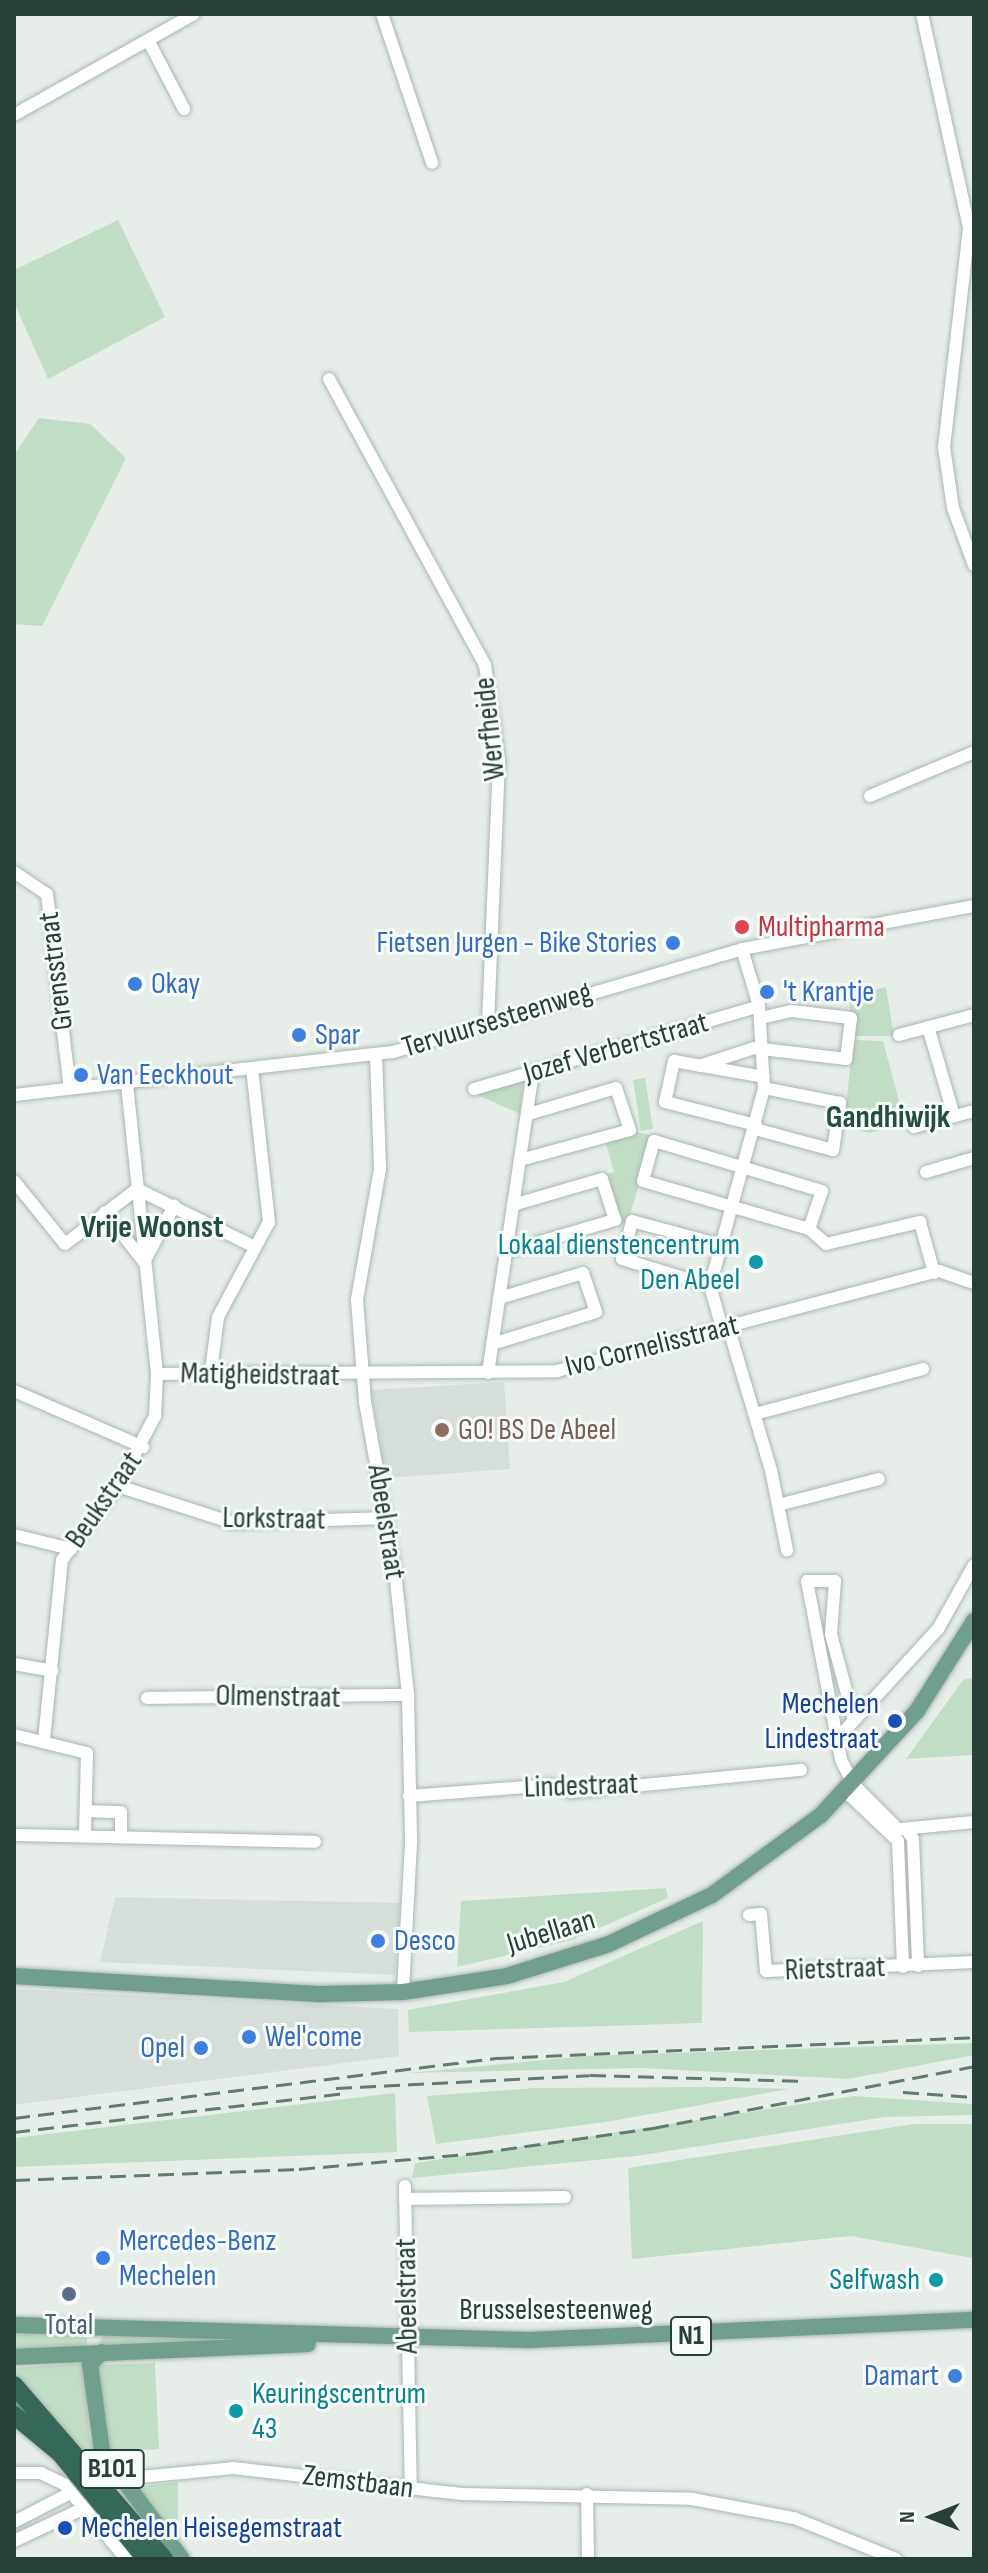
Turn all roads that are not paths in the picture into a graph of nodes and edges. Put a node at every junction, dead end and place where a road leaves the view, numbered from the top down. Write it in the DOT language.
graph roads {
  1 [pos="192,14"];
  2 [pos="382,14"];
  3 [pos="922,14"];
  4 [pos="148,40"];
  5 [pos="184,109"];
  6 [pos="14,115"];
  7 [pos="432,163"];
  8 [pos="329,379"];
  9 [pos="974,565"];
  10 [pos="974,752"];
  11 [pos="870,796"];
  12 [pos="14,872"];
  13 [pos="974,906"];
  14 [pos="742,949"];
  15 [pos="760,1012"];
  16 [pos="974,1015"];
  17 [pos="488,1023"];
  18 [pos="928,1027"];
  19 [pos="899,1035"];
  20 [pos="764,1049"];
  21 [pos="376,1054"];
  22 [pos="699,1066"];
  23 [pos="252,1068"];
  24 [pos="533,1071"];
  25 [pos="127,1082"];
  26 [pos="764,1082"];
  27 [pos="70,1089"];
  28 [pos="474,1089"];
  29 [pos="14,1095"];
  30 [pos="974,1111"];
  31 [pos="528,1114"];
  32 [pos="954,1116"];
  33 [pos="756,1127"];
  34 [pos="914,1127"];
  35 [pos="974,1158"];
  36 [pos="520,1160"];
  37 [pos="744,1167"];
  38 [pos="926,1172"];
  39 [pos="14,1181"];
  40 [pos="137,1189"];
  41 [pos="513,1205"];
  42 [pos="174,1206"];
  43 [pos="732,1206"];
  44 [pos="105,1212"];
  45 [pos="809,1229"];
  46 [pos="721,1245"];
  47 [pos="255,1247"];
  48 [pos="506,1252"];
  49 [pos="144,1262"];
  50 [pos="934,1273"];
  51 [pos="973,1281"];
  52 [pos="710,1286"];
  53 [pos="499,1298"];
  54 [pos="725,1327"];
  55 [pos="492,1344"];
  56 [pos="923,1369"];
  57 [pos="211,1371"];
  58 [pos="488,1373"];
  59 [pos="157,1374"];
  60 [pos="364,1376"];
  61 [pos="14,1391"];
  62 [pos="755,1414"];
  63 [pos="143,1447"];
  64 [pos="879,1479"];
  65 [pos="118,1486"];
  66 [pos="778,1505"];
  67 [pos="387,1518"];
  68 [pos="14,1535"];
  69 [pos="71,1549"];
  70 [pos="787,1550"];
  71 [pos="974,1565"];
  72 [pos="974,1621"];
  73 [pos="14,1664"];
  74 [pos="52,1671"];
  75 [pos="408,1695"];
  76 [pos="147,1698"];
  77 [pos="854,1720"];
  78 [pos="14,1735"];
  79 [pos="838,1738"];
  80 [pos="44,1740"];
  81 [pos="801,1770"];
  82 [pos="849,1788"];
  83 [pos="409,1796"];
  84 [pos="86,1811"];
  85 [pos="974,1822"];
  86 [pos="899,1831"];
  87 [pos="85,1833"];
  88 [pos="121,1834"];
  89 [pos="14,1835"];
  90 [pos="315,1842"];
  91 [pos="749,1915"];
  92 [pos="974,1962"];
  93 [pos="918,1966"];
  94 [pos="903,1967"];
  95 [pos="14,1976"];
  96 [pos="403,1992"];
  97 [pos="565,2197"];
  98 [pos="974,2320"];
  99 [pos="14,2328"];
  100 [pos="408,2338"];
  101 [pos="256,2339"];
  102 [pos="102,2352"];
  103 [pos="14,2357"];
  104 [pos="14,2385"];
  105 [pos="14,2402"];
  106 [pos="14,2415"];
  107 [pos="66,2450"];
  108 [pos="14,2473"];
  109 [pos="130,2478"];
  110 [pos="411,2489"];
  111 [pos="587,2494"];
  112 [pos="66,2495"];
  113 [pos="84,2508"];
  114 [pos="14,2522"];
  115 [pos="14,2541"];
  116 [pos="126,2559"];
  117 [pos="146,2559"];
  118 [pos="164,2559"];
  119 [pos="182,2559"];
  120 [pos="588,2559"];
  121 [pos="896,2559"];
  1 -- 4 [label="street"];
  2 -- 7 [label="street"];
  3 -- 9 [label="street"];
  4 -- 5 [label="street"];
  4 -- 6 [label="street"];
  8 -- 17 [label="street, Werfheide"];
  10 -- 11 [label="street"];
  12 -- 27 [label="street, Grensstraat"];
  13 -- 14 [label="street, Tervuursesteenweg"];
  14 -- 15 [label="street"];
  14 -- 17 [label="street, Tervuursesteenweg"];
  15 -- 20 [label="street"];
  15 -- 20 [label="street, Jozef Verbertstraat"];
  15 -- 24 [label="street, Jozef Verbertstraat"];
  16 -- 18 [label="street"];
  17 -- 21 [label="street, Tervuursesteenweg"];
  18 -- 19 [label="street"];
  18 -- 32 [label="street"];
  20 -- 22 [label="street, Jozef Verbertstraat"];
  20 -- 26 [label="street"];
  21 -- 23 [label="street, Tervuursesteenweg"];
  21 -- 60 [label="street, Abeelstraat"];
  22 -- 26 [label="street, Jozef Verbertstraat"];
  22 -- 33 [label="street, Jozef Verbertstraat"];
  23 -- 25 [label="street, Tervuursesteenweg"];
  23 -- 47 [label="street"];
  24 -- 28 [label="street, Jozef Verbertstraat"];
  24 -- 31 [label="street"];
  25 -- 27 [label="street, Tervuursesteenweg"];
  25 -- 40 [label="street, Beukstraat"];
  26 -- 33 [label="street"];
  26 -- 33 [label="street, Jozef Verbertstraat"];
  27 -- 29 [label="street, Tervuursesteenweg"];
  30 -- 32 [label="street"];
  31 -- 36 [label="street"];
  31 -- 36 [label="street"];
  32 -- 34 [label="street"];
  33 -- 37 [label="street"];
  35 -- 38 [label="street"];
  36 -- 41 [label="street"];
  37 -- 43 [label="street"];
  37 -- 43 [label="street"];
  37 -- 45 [label="street"];
  39 -- 44 [label="street"];
  40 -- 42 [label="street"];
  40 -- 44 [label="street"];
  40 -- 49 [label="street, Beukstraat"];
  41 -- 48 [label="street"];
  41 -- 48 [label="street"];
  42 -- 47 [label="street"];
  42 -- 49 [label="street"];
  43 -- 45 [label="street"];
  43 -- 46 [label="street"];
  44 -- 49 [label="street"];
  45 -- 50 [label="street"];
  46 -- 52 [label="street"];
  46 -- 52 [label="street"];
  47 -- 57 [label="street"];
  48 -- 53 [label="street"];
  49 -- 59 [label="street, Beukstraat"];
  50 -- 51 [label="street, Ivo Cornelisstraat"];
  50 -- 54 [label="street, Ivo Cornelisstraat"];
  52 -- 54 [label="street"];
  53 -- 55 [label="street"];
  53 -- 55 [label="street"];
  54 -- 58 [label="street, Ivo Cornelisstraat"];
  54 -- 62 [label="street"];
  55 -- 58 [label="street"];
  56 -- 62 [label="street"];
  57 -- 59 [label="street, Matigheidstraat"];
  57 -- 60 [label="street, Matigheidstraat"];
  58 -- 60 [label="street, Ivo Cornelisstraat"];
  59 -- 63 [label="street, Beukstraat"];
  60 -- 67 [label="street, Abeelstraat"];
  61 -- 63 [label="street"];
  62 -- 66 [label="street"];
  63 -- 65 [label="street, Beukstraat"];
  64 -- 66 [label="street"];
  65 -- 67 [label="street, Lorkstraat"];
  65 -- 69 [label="street, Beukstraat"];
  66 -- 70 [label="street"];
  67 -- 75 [label="street, Abeelstraat"];
  68 -- 69 [label="street"];
  69 -- 74 [label="street, Beukstraat"];
  71 -- 77 [label="street"];
  72 -- 82 [label="main road, Jubellaan"];
  73 -- 74 [label="street"];
  74 -- 80 [label="street, Beukstraat"];
  75 -- 76 [label="street, Olmenstraat"];
  75 -- 83 [label="street, Abeelstraat"];
  77 -- 79 [label="street"];
  77 -- 79 [label="street"];
  78 -- 80 [label="street"];
  79 -- 82 [label="street"];
  80 -- 84 [label="street"];
  81 -- 83 [label="street, Lindestraat"];
  82 -- 86 [label="street"];
  82 -- 96 [label="main road, Jubellaan"];
  83 -- 96 [label="street, Abeelstraat"];
  84 -- 87 [label="street"];
  84 -- 88 [label="street"];
  85 -- 86 [label="street"];
  86 -- 93 [label="street"];
  86 -- 94 [label="street"];
  87 -- 88 [label="street"];
  87 -- 89 [label="street"];
  88 -- 90 [label="street"];
  91 -- 94 [label="street, Rietstraat"];
  92 -- 93 [label="street, Rietstraat"];
  93 -- 94 [label="street, Rietstraat"];
  95 -- 96 [label="main road, Jubellaan"];
  97 -- 100 [label="street, Abeelstraat"];
  98 -- 100 [label="main road, Brusselsesteenweg / N1"];
  99 -- 101 [label="main road, Brusselsesteenweg / N1"];
  100 -- 101 [label="main road, Brusselsesteenweg / N1"];
  100 -- 110 [label="street, Abeelstraat"];
  101 -- 102 [label="main road, Brusselsesteenweg / N1"];
  102 -- 103 [label="main road, Brusselsesteenweg / N1"];
  102 -- 119 [label="main road, B101"];
  104 -- 107 [label="highway, B101"];
  105 -- 107 [label="main road"];
  106 -- 107 [label="highway, B101"];
  107 -- 117 [label="highway, B101"];
  107 -- 118 [label="highway, B101"];
  108 -- 113 [label="street"];
  109 -- 110 [label="street, Zemstbaan"];
  110 -- 111 [label="street, Zemstbaan"];
  111 -- 120 [label="street"];
  111 -- 121 [label="street, Zemstbaan"];
  112 -- 114 [label="street"];
  113 -- 115 [label="street"];
  113 -- 116 [label="street"];
}
